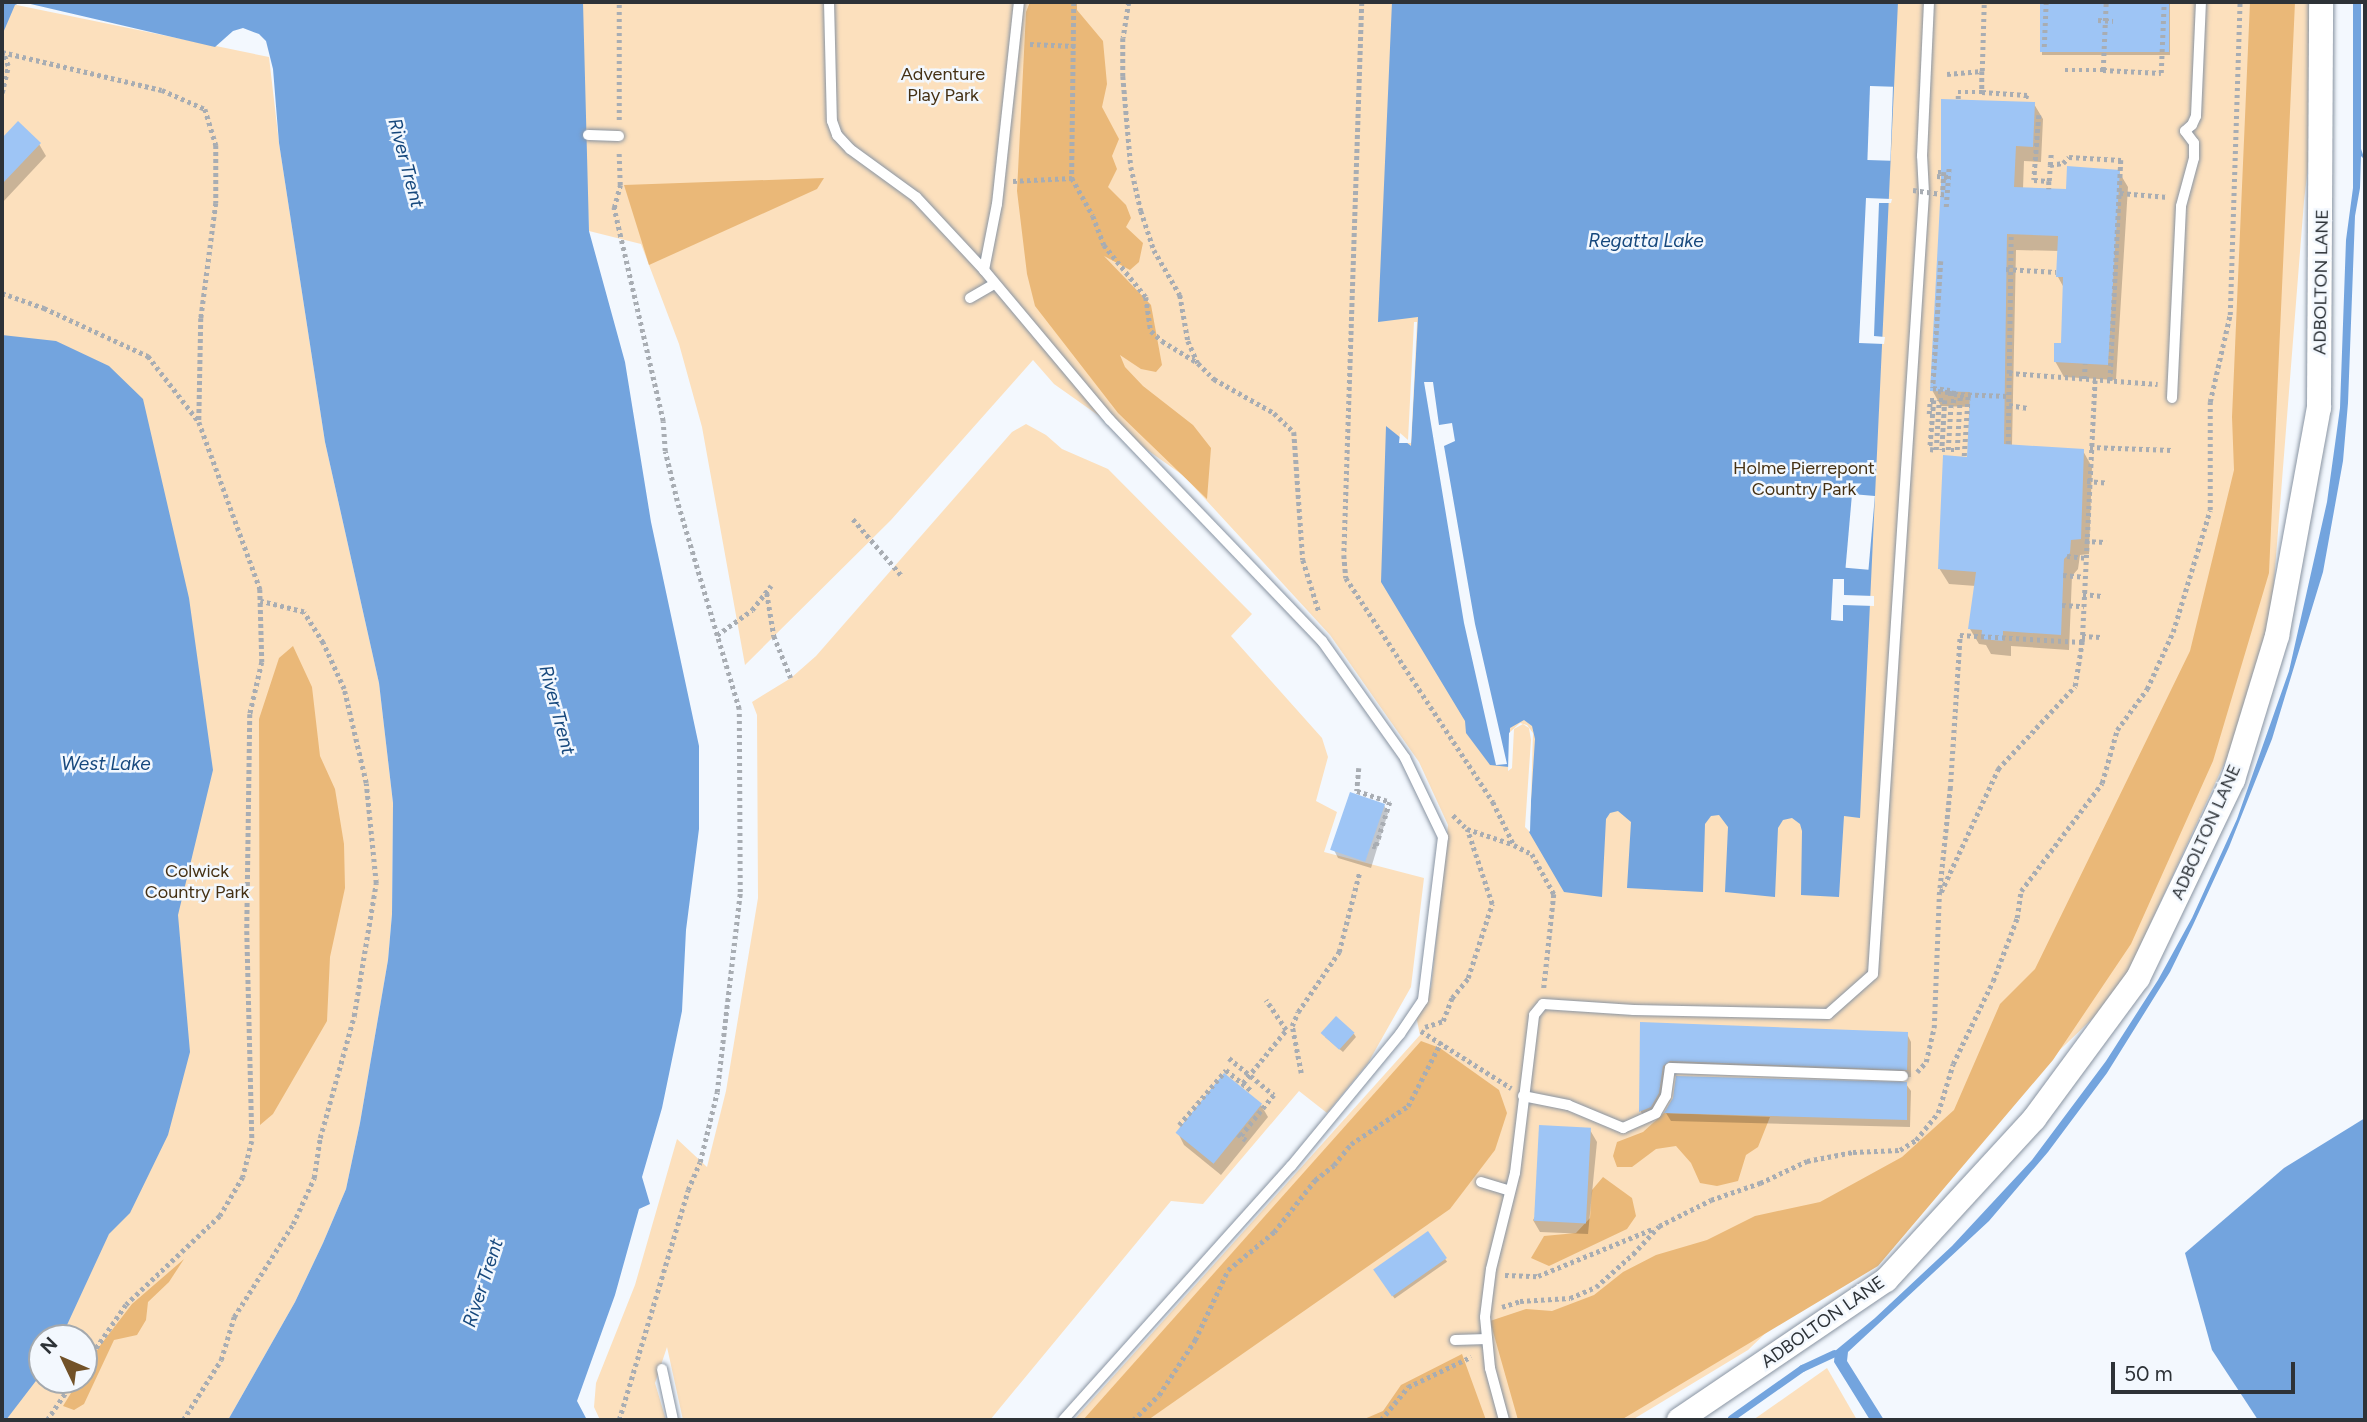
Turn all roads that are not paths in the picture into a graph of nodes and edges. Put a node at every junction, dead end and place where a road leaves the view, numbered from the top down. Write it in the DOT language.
graph roads {
  1 [pos="829,2"];
  2 [pos="1019,2"];
  3 [pos="1929,2"];
  4 [pos="2201,2"];
  5 [pos="2321,2"];
  6 [pos="588,135"];
  7 [pos="619,136"];
  8 [pos="984,270"];
  9 [pos="994,284"];
  10 [pos="970,298"];
  11 [pos="2172,398"];
  12 [pos="1903,1076"];
  13 [pos="1523,1096"];
  14 [pos="1480,1182"];
  15 [pos="1510,1191"];
  16 [pos="1455,1340"];
  17 [pos="1488,1344"];
  18 [pos="662,1369"];
  19 [pos="673,1420"];
  20 [pos="1063,1420"];
  21 [pos="1504,1420"];
  22 [pos="1679,1420"];
  1 -- 8 [label="lane"];
  2 -- 8 [label="lane"];
  3 -- 13 [label="lane"];
  4 -- 11 [label="lane"];
  5 -- 22 [label="street, ADBOLTON LANE"];
  6 -- 7 [label="lane"];
  8 -- 9 [label="lane"];
  9 -- 10 [label="lane"];
  9 -- 20 [label="lane"];
  12 -- 13 [label="lane"];
  13 -- 15 [label="lane"];
  14 -- 15 [label="lane"];
  15 -- 17 [label="lane"];
  16 -- 17 [label="lane"];
  17 -- 21 [label="lane"];
  18 -- 19 [label="lane"];
}
